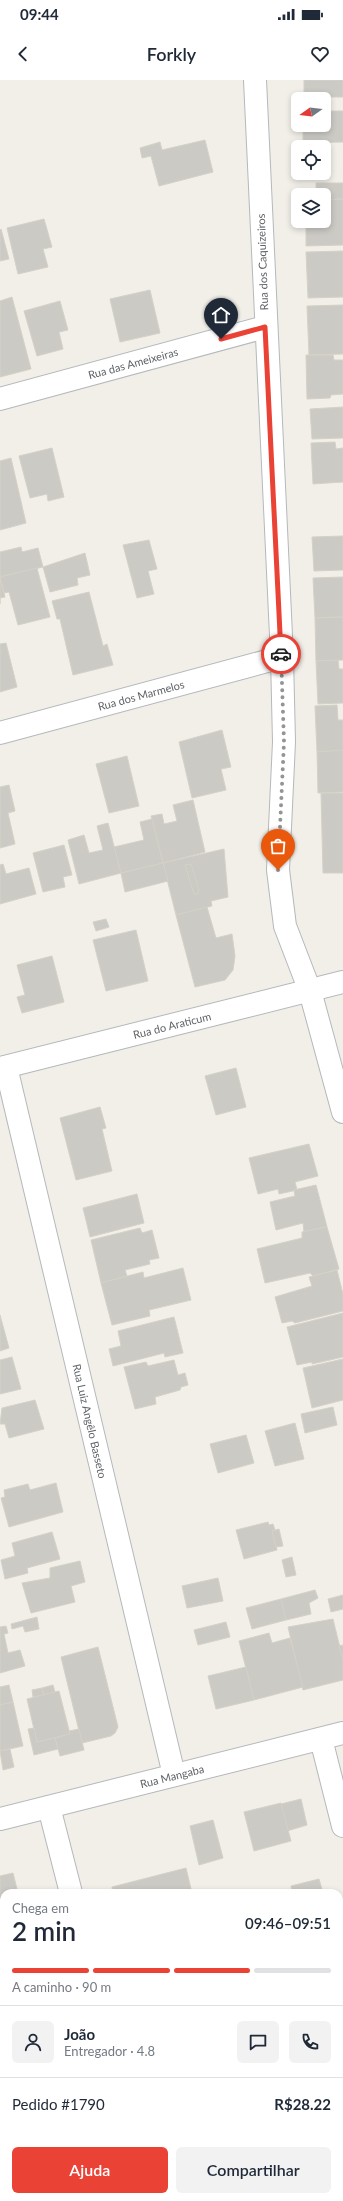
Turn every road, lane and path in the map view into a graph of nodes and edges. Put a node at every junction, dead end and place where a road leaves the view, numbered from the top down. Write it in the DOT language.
graph roads {
  1 [pos="255,80"];
  2 [pos="265,327"];
  3 [pos="0,399"];
  4 [pos="282,657"];
  5 [pos="0,733"];
  6 [pos="343,982"];
  7 [pos="310,991"];
  8 [pos="3,1068"];
  9 [pos="343,1112"];
  10 [pos="343,1733"];
  11 [pos="321,1739"];
  12 [pos="174,1776"];
  13 [pos="49,1807"];
  14 [pos="0,1819"];
  15 [pos="343,1826"];
  16 [pos="70,1889"];
  1 -- 2 [label="street, Rua dos Caquizeiros"];
  2 -- 3 [label="street, Rua das Ameixeiras"];
  2 -- 4 [label="street, Rua dos Caquizeiros"];
  4 -- 5 [label="street, Rua dos Marmelos"];
  4 -- 7 [label="street, Rua dos Caquizeiros"];
  6 -- 7 [label="street, Rua do Araticum"];
  7 -- 8 [label="street, Rua do Araticum"];
  7 -- 9 [label="street, Rua dos Caquizeiros"];
  8 -- 12 [label="street, Rua Luiz Angêlo Basseto"];
  10 -- 11 [label="street, Rua Mangaba"];
  11 -- 12 [label="street, Rua Mangaba"];
  11 -- 15 [label="street"];
  12 -- 13 [label="street, Rua Mangaba"];
  13 -- 14 [label="street, Rua Mangaba"];
  13 -- 16 [label="street"];
}
